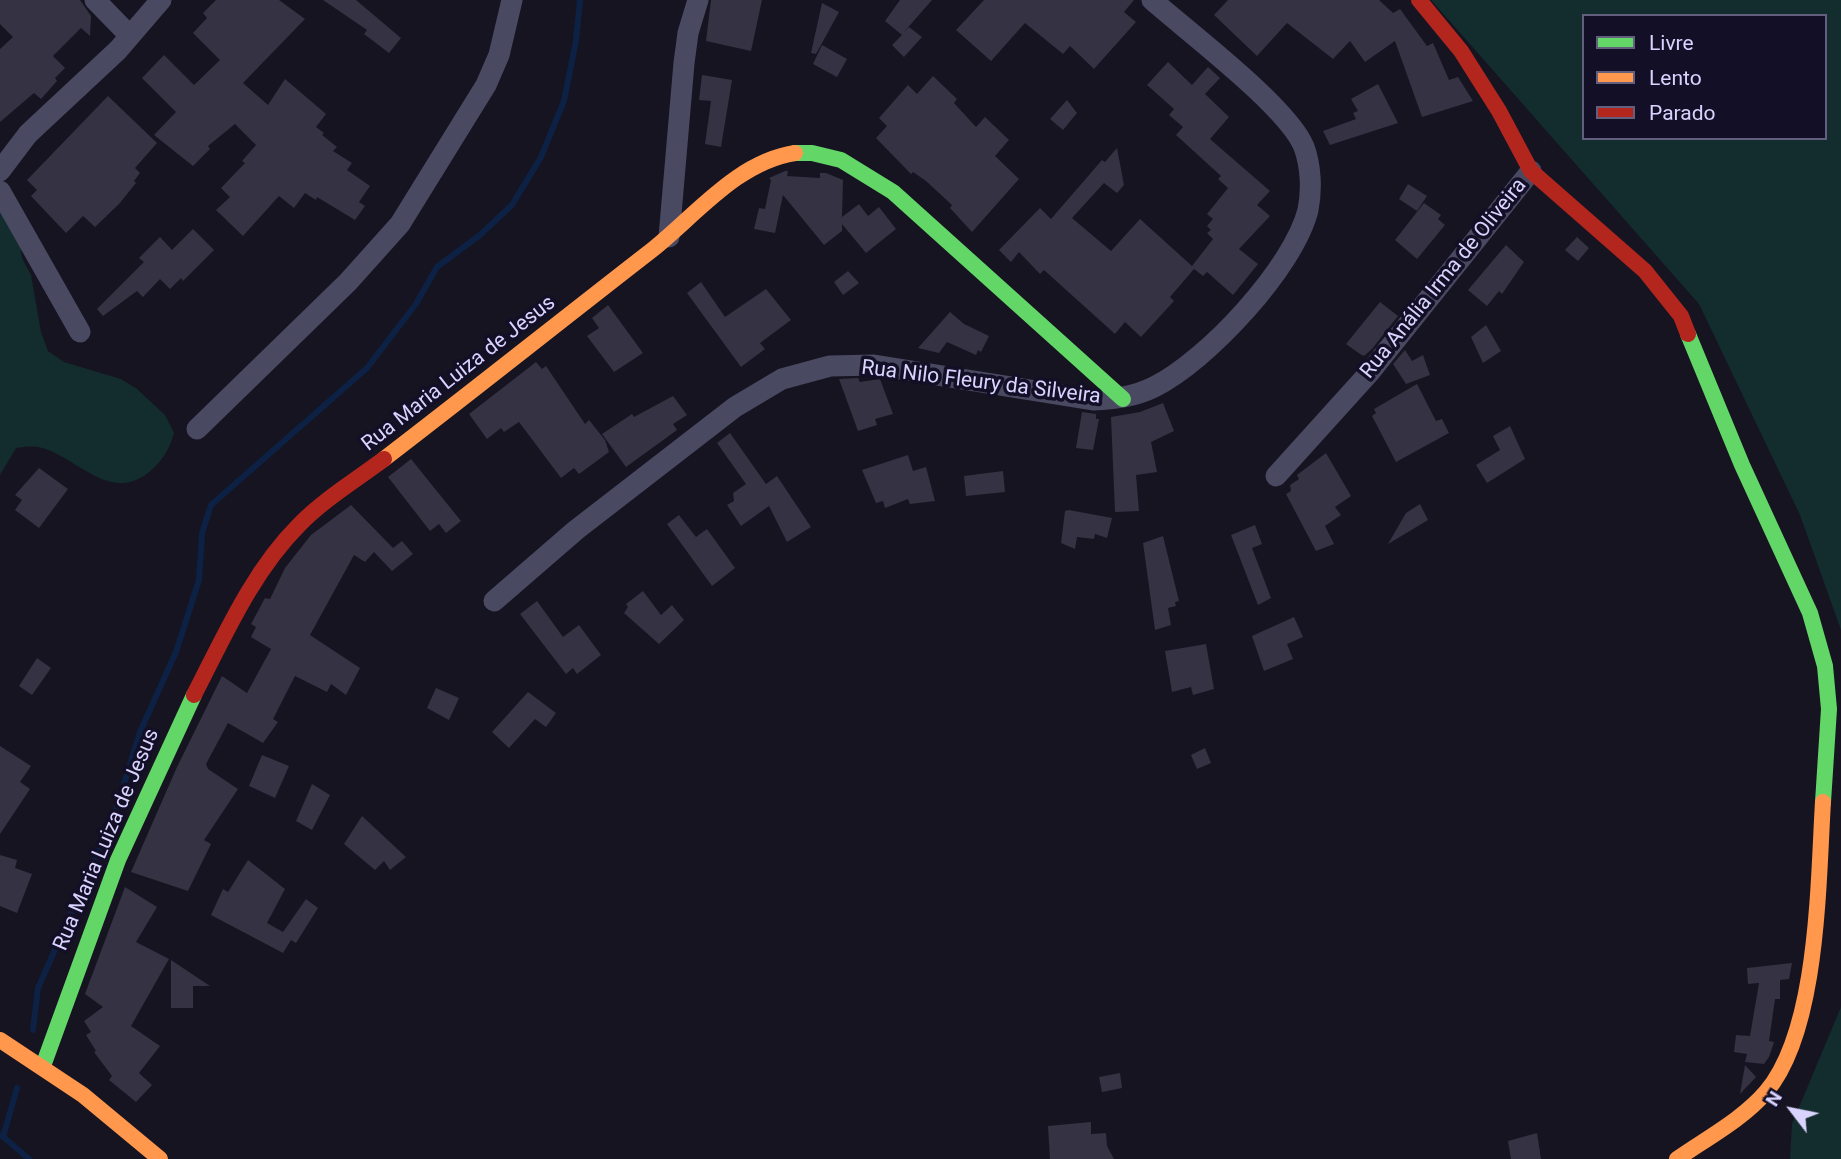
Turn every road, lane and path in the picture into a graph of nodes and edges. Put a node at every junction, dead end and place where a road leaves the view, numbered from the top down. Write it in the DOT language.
graph roads {
  1 [pos="95,0"];
  2 [pos="162,0"];
  3 [pos="512,0"];
  4 [pos="698,0"];
  5 [pos="1152,0"];
  6 [pos="1419,0"];
  7 [pos="130,36"];
  8 [pos="0,171"];
  9 [pos="1531,171"];
  10 [pos="0,191"];
  11 [pos="669,237"];
  12 [pos="80,332"];
  13 [pos="1123,399"];
  14 [pos="197,429"];
  15 [pos="1276,476"];
  16 [pos="494,601"];
  17 [pos="0,1040"];
  18 [pos="44,1066"];
  19 [pos="150,1154"];
  20 [pos="1677,1159"];
  1 -- 7 [label="street"];
  2 -- 7 [label="street"];
  3 -- 14 [label="street"];
  4 -- 11 [label="street"];
  5 -- 13 [label="street, Rua Nilo Fleury da Silveira"];
  6 -- 9 [label="street, Rua Anália Irma de Oliveira"];
  7 -- 8 [label="street"];
  9 -- 15 [label="street, Rua Anália Irma de Oliveira"];
  9 -- 20 [label="street"];
  10 -- 12 [label="street"];
  11 -- 13 [label="street, Rua Maria Luiza de Jesus"];
  11 -- 18 [label="street, Rua Maria Luiza de Jesus"];
  13 -- 16 [label="street, Rua Nilo Fleury da Silveira"];
  17 -- 18 [label="street"];
  18 -- 19 [label="street"];
}
